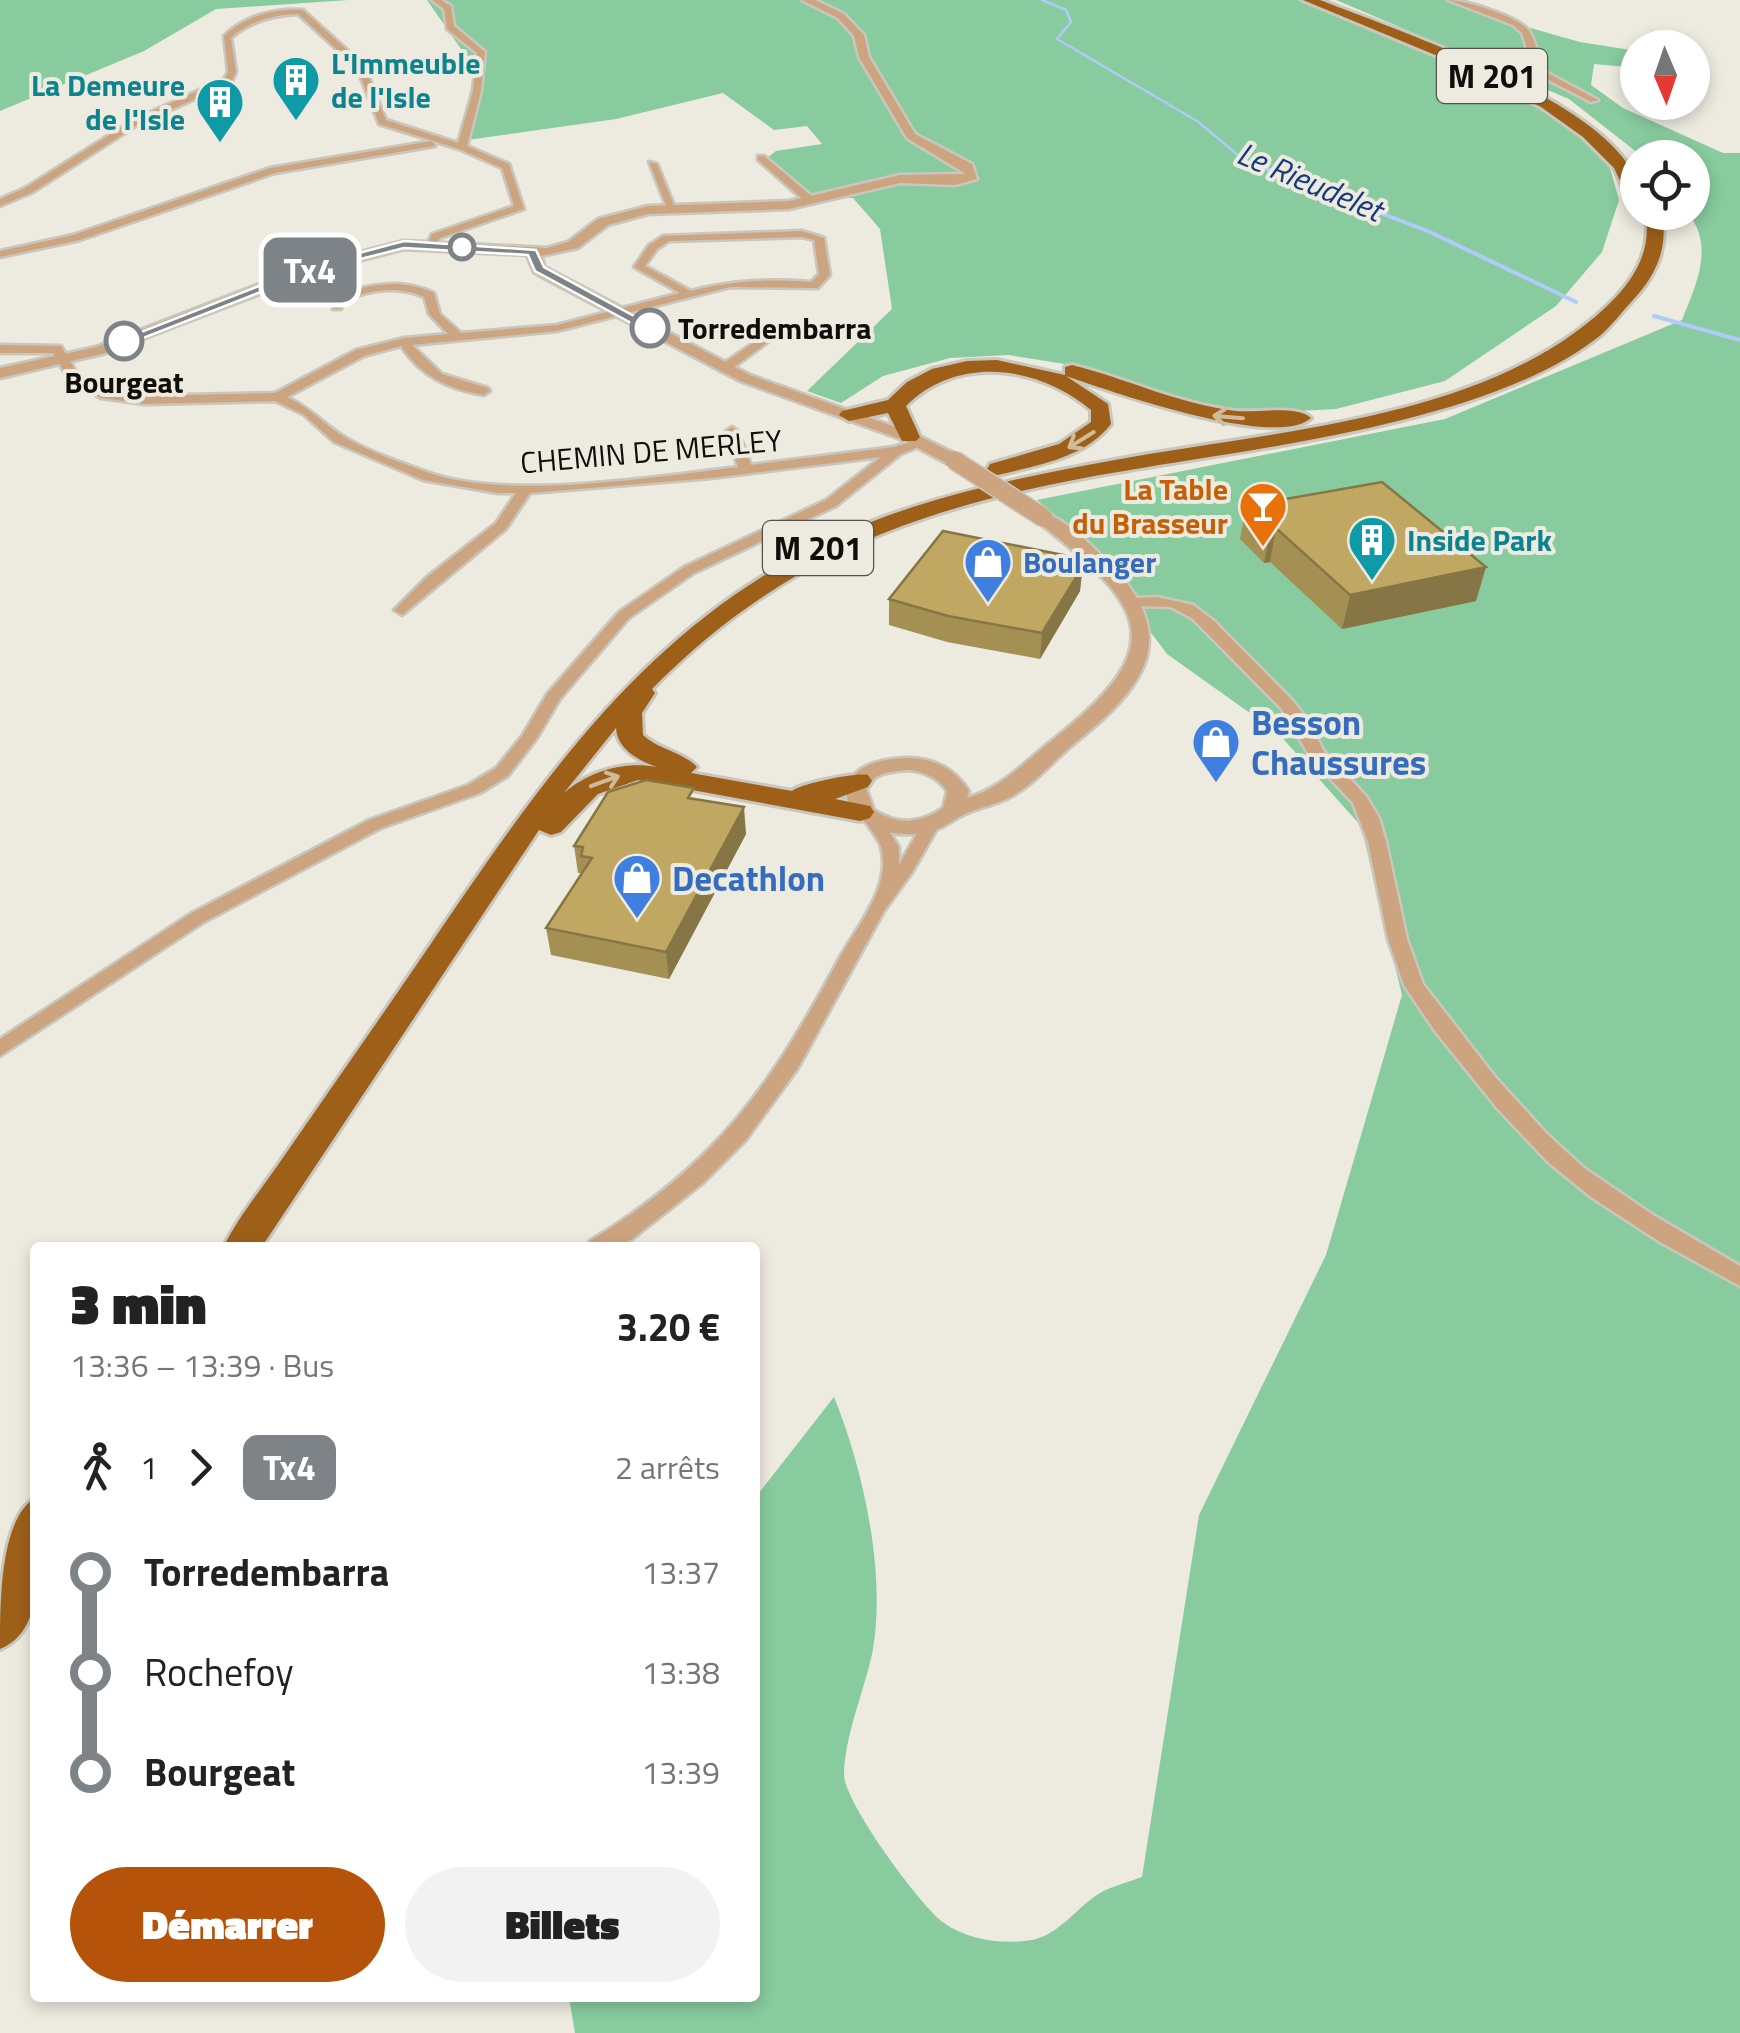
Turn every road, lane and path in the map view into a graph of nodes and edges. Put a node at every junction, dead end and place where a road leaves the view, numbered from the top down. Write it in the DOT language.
graph roads {
  1 [pos="436,0"];
  2 [pos="807,0"];
  3 [pos="1308,0"];
  4 [pos="1318,0"];
  5 [pos="1452,0"];
  6 [pos="1594,100"];
  7 [pos="449,144"];
  8 [pos="462,147"];
  9 [pos="1620,156"];
  10 [pos="761,158"];
  11 [pos="652,164"];
  12 [pos="1620,167"];
  13 [pos="810,201"];
  14 [pos="0,203"];
  15 [pos="672,208"];
  16 [pos="1639,230"];
  17 [pos="1655,230"];
  18 [pos="430,244"];
  19 [pos="560,250"];
  20 [pos="532,252"];
  21 [pos="0,254"];
  22 [pos="549,275"];
  23 [pos="691,295"];
  24 [pos="338,307"];
  25 [pos="622,314"];
  26 [pos="459,338"];
  27 [pos="766,338"];
  28 [pos="404,342"];
  29 [pos="0,350"];
  30 [pos="63,360"];
  31 [pos="724,368"];
  32 [pos="0,373"];
  33 [pos="484,391"];
  34 [pos="1428,396"];
  35 [pos="278,397"];
  36 [pos="896,406"];
  37 [pos="844,413"];
  38 [pos="732,431"];
  39 [pos="909,444"];
  40 [pos="746,470"];
  41 [pos="525,490"];
  42 [pos="1136,602"];
  43 [pos="402,610"];
  44 [pos="678,646"];
  45 [pos="581,734"];
  46 [pos="1026,771"];
  47 [pos="858,782"];
  48 [pos="953,782"];
  49 [pos="953,811"];
  50 [pos="867,816"];
  51 [pos="930,825"];
  52 [pos="890,886"];
  53 [pos="422,978"];
  54 [pos="0,1050"];
  55 [pos="223,1242"];
  56 [pos="245,1242"];
  57 [pos="606,1242"];
  58 [pos="1740,1277"];
  59 [pos="30,1526"];
  60 [pos="0,1571"];
  61 [pos="30,1573"];
  62 [pos="0,1627"];
  1 -- 8 [label="street"];
  2 -- 13 [label="street"];
  3 -- 12 [label="highway, M 201"];
  4 -- 9 [label="highway, M 201"];
  5 -- 6 [label="street"];
  7 -- 8 [label="street"];
  7 -- 14 [label="street"];
  7 -- 21 [label="street"];
  8 -- 18 [label="street"];
  10 -- 13 [label="street"];
  11 -- 15 [label="street"];
  13 -- 15 [label="street"];
  15 -- 19 [label="street"];
  16 -- 34 [label="highway, M 201"];
  17 -- 44 [label="highway, M 201"];
  18 -- 20 [label="street"];
  18 -- 30 [label="street"];
  19 -- 20 [label="street"];
  19 -- 22 [label="street"];
  20 -- 22 [label="street"];
  22 -- 25 [label="street"];
  23 -- 23 [label="street"];
  23 -- 25 [label="street"];
  24 -- 26 [label="street"];
  25 -- 26 [label="street"];
  25 -- 31 [label="street"];
  26 -- 28 [label="street"];
  27 -- 31 [label="street"];
  28 -- 33 [label="street"];
  28 -- 35 [label="street"];
  29 -- 30 [label="street"];
  30 -- 32 [label="street"];
  30 -- 35 [label="street"];
  31 -- 37 [label="street"];
  34 -- 37 [label="highway, one-way"];
  34 -- 45 [label="highway, M 201"];
  35 -- 41 [label="street, CHEMIN DE MERLEY"];
  36 -- 37 [label="highway"];
  36 -- 39 [label="highway"];
  36 -- 45 [label="highway, one-way"];
  37 -- 39 [label="street"];
  38 -- 40 [label="street"];
  39 -- 40 [label="street, CHEMIN DE MERLEY"];
  39 -- 42 [label="street, bridge"];
  39 -- 54 [label="street"];
  40 -- 41 [label="street, CHEMIN DE MERLEY"];
  41 -- 43 [label="street"];
  42 -- 46 [label="street"];
  42 -- 58 [label="street"];
  44 -- 47 [label="highway"];
  44 -- 53 [label="highway, M 201"];
  45 -- 55 [label="highway, M 201"];
  46 -- 48 [label="street"];
  46 -- 49 [label="street"];
  47 -- 48 [label="street"];
  47 -- 50 [label="street"];
  48 -- 49 [label="street"];
  49 -- 51 [label="street"];
  50 -- 51 [label="street"];
  50 -- 52 [label="street"];
  53 -- 50 [label="highway, one-way"];
  51 -- 52 [label="street"];
  52 -- 57 [label="street"];
  53 -- 56 [label="highway, M 201"];
  59 -- 60 [label="highway"];
  61 -- 62 [label="highway"];
}
